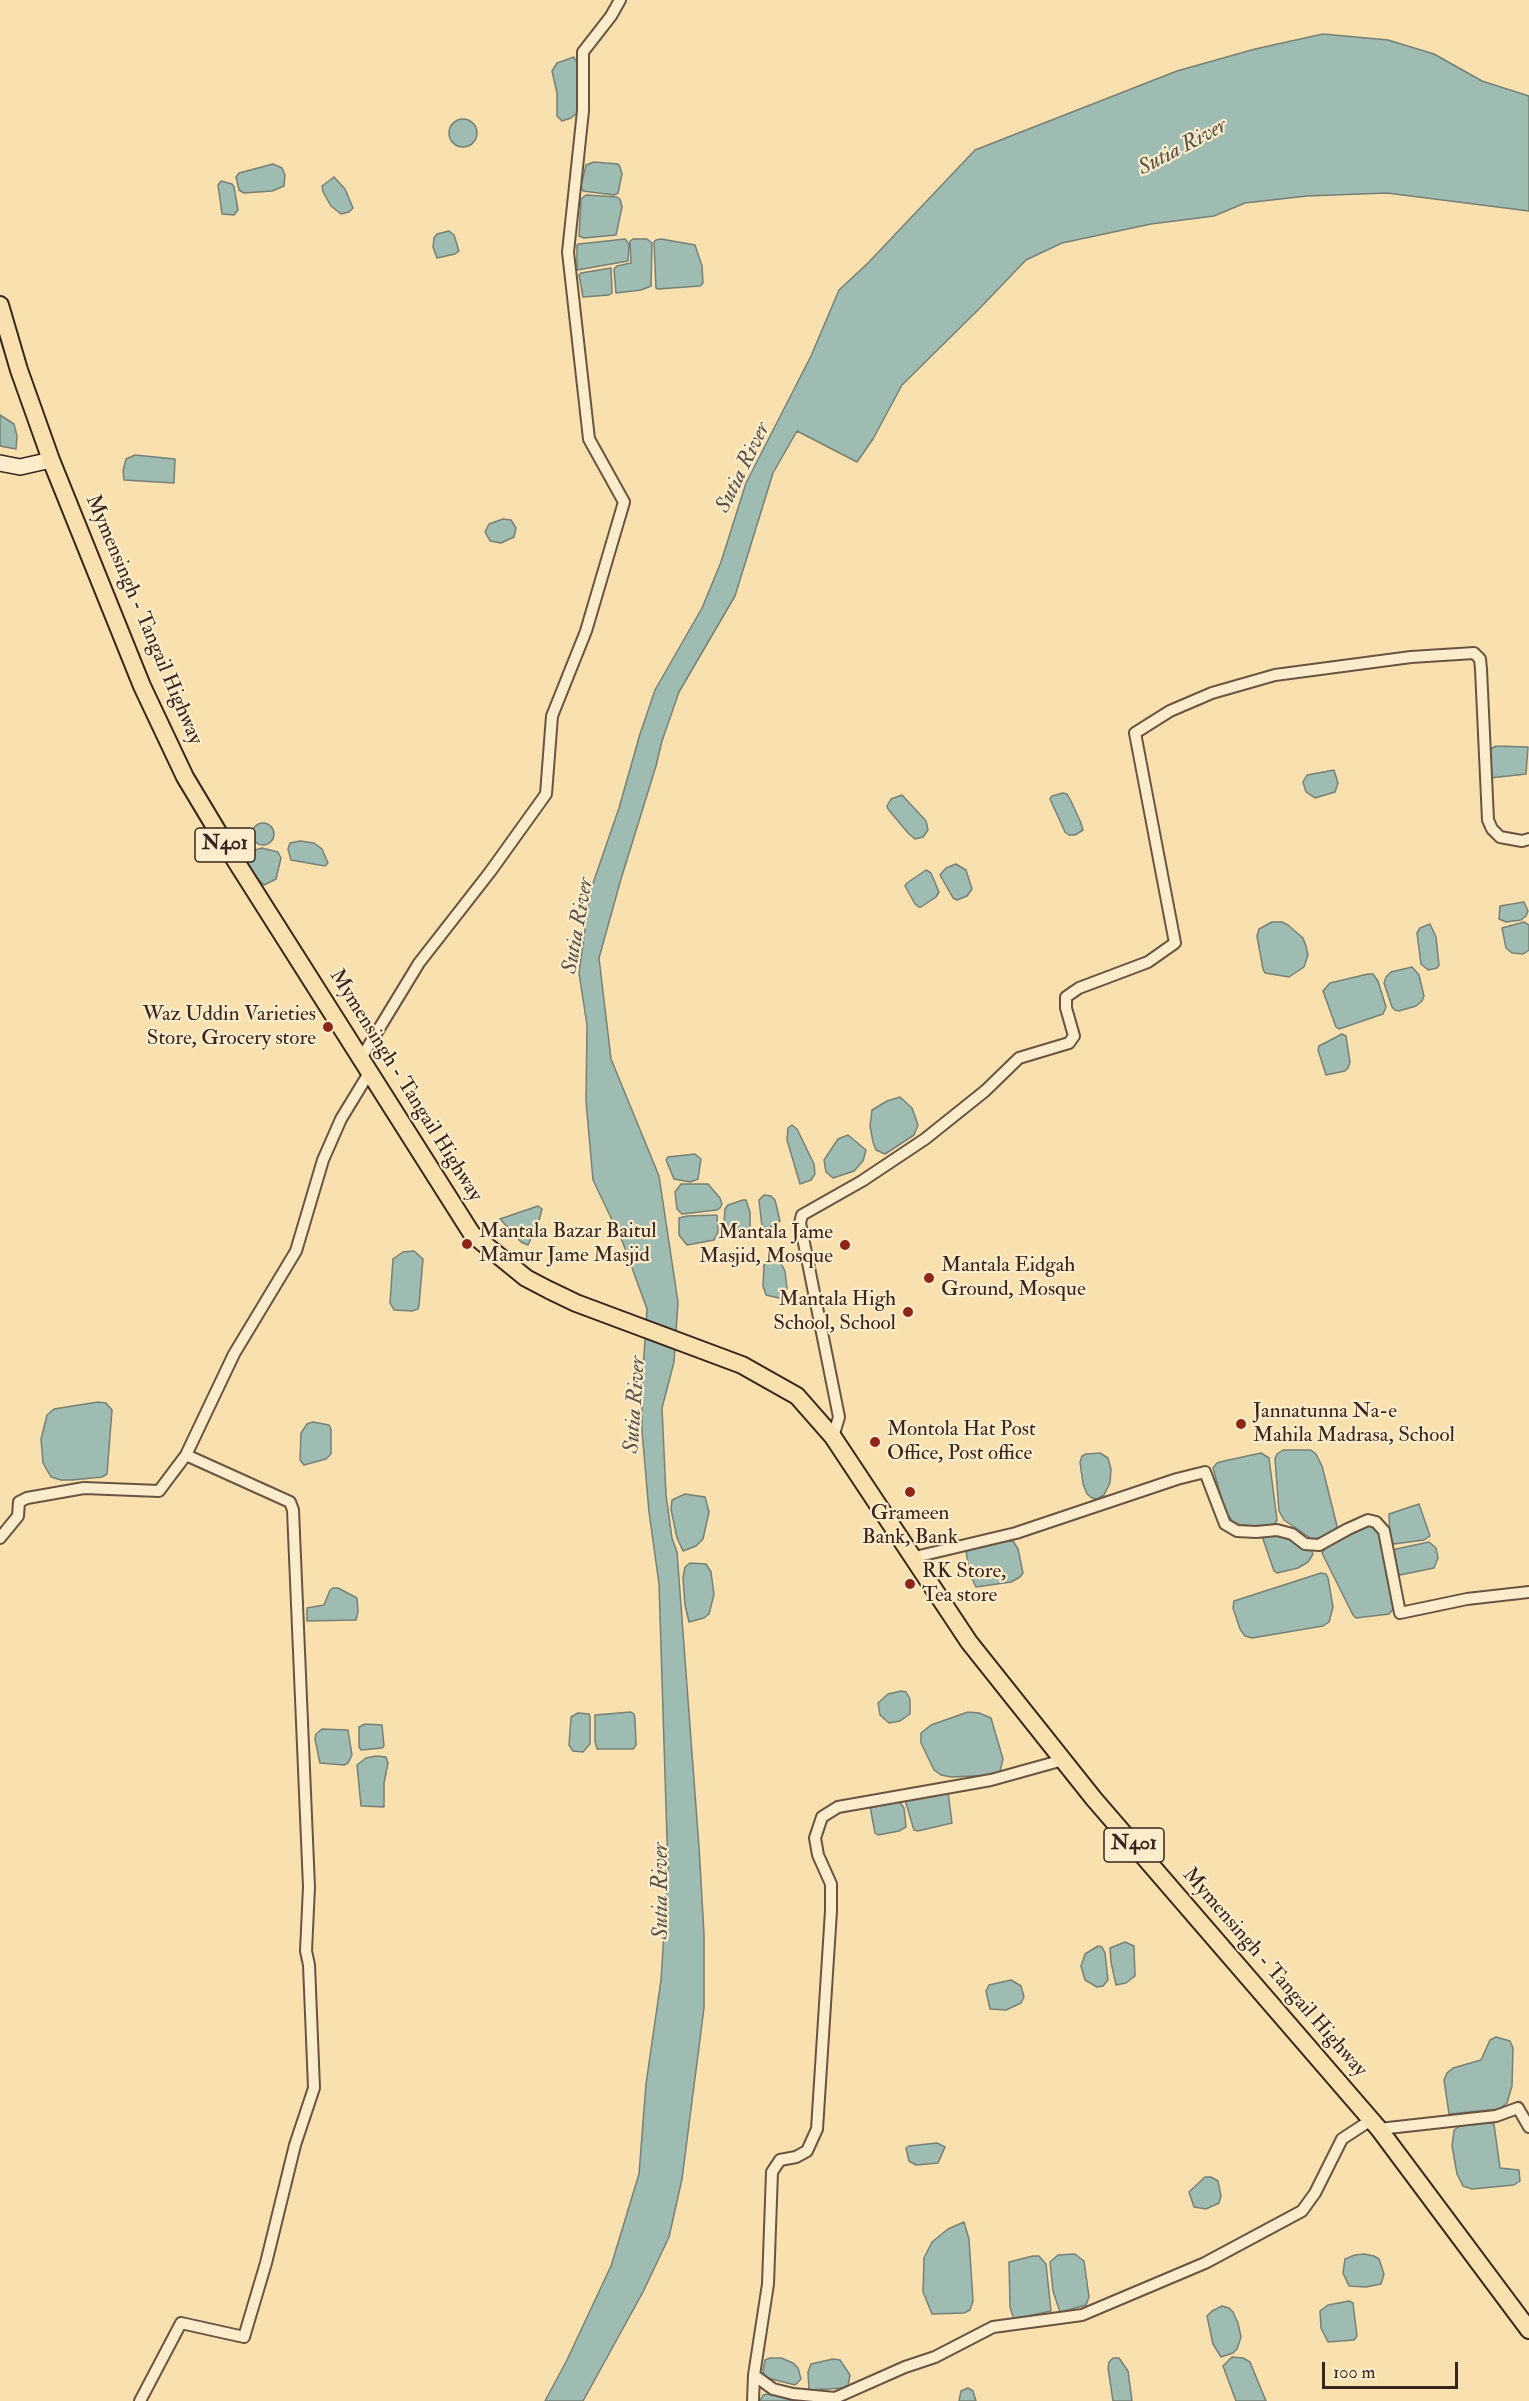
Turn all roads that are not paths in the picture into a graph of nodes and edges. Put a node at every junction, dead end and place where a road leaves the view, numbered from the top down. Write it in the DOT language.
graph roads {
  1 [pos="620,0"];
  2 [pos="0,305"];
  3 [pos="51,460"];
  4 [pos="0,463"];
  5 [pos="1529,839"];
  6 [pos="364,1066"];
  7 [pos="834,1437"];
  8 [pos="186,1455"];
  9 [pos="0,1538"];
  10 [pos="915,1557"];
  11 [pos="1529,1592"];
  12 [pos="1064,1760"];
  13 [pos="1375,2125"];
  14 [pos="1529,2127"];
  15 [pos="1529,2330"];
  16 [pos="754,2375"];
  17 [pos="140,2401"];
  18 [pos="753,2401"];
  1 -- 6 [label="street"];
  2 -- 3 [label="highway, Mymensingh - Tangail Highway / N401"];
  3 -- 4 [label="main road"];
  3 -- 6 [label="highway, Mymensingh - Tangail Highway / N401"];
  5 -- 7 [label="street"];
  6 -- 7 [label="highway, Mymensingh - Tangail Highway / N401"];
  6 -- 8 [label="street"];
  7 -- 10 [label="highway, Mymensingh - Tangail Highway / N401"];
  8 -- 9 [label="street"];
  8 -- 17 [label="street"];
  10 -- 11 [label="street"];
  10 -- 12 [label="highway, Mymensingh - Tangail Highway / N401"];
  12 -- 13 [label="highway, Mymensingh - Tangail Highway / N401"];
  12 -- 16 [label="street"];
  13 -- 14 [label="street"];
  13 -- 15 [label="highway, Mymensingh - Tangail Highway / N401"];
  13 -- 16 [label="street"];
  16 -- 18 [label="street"];
}
